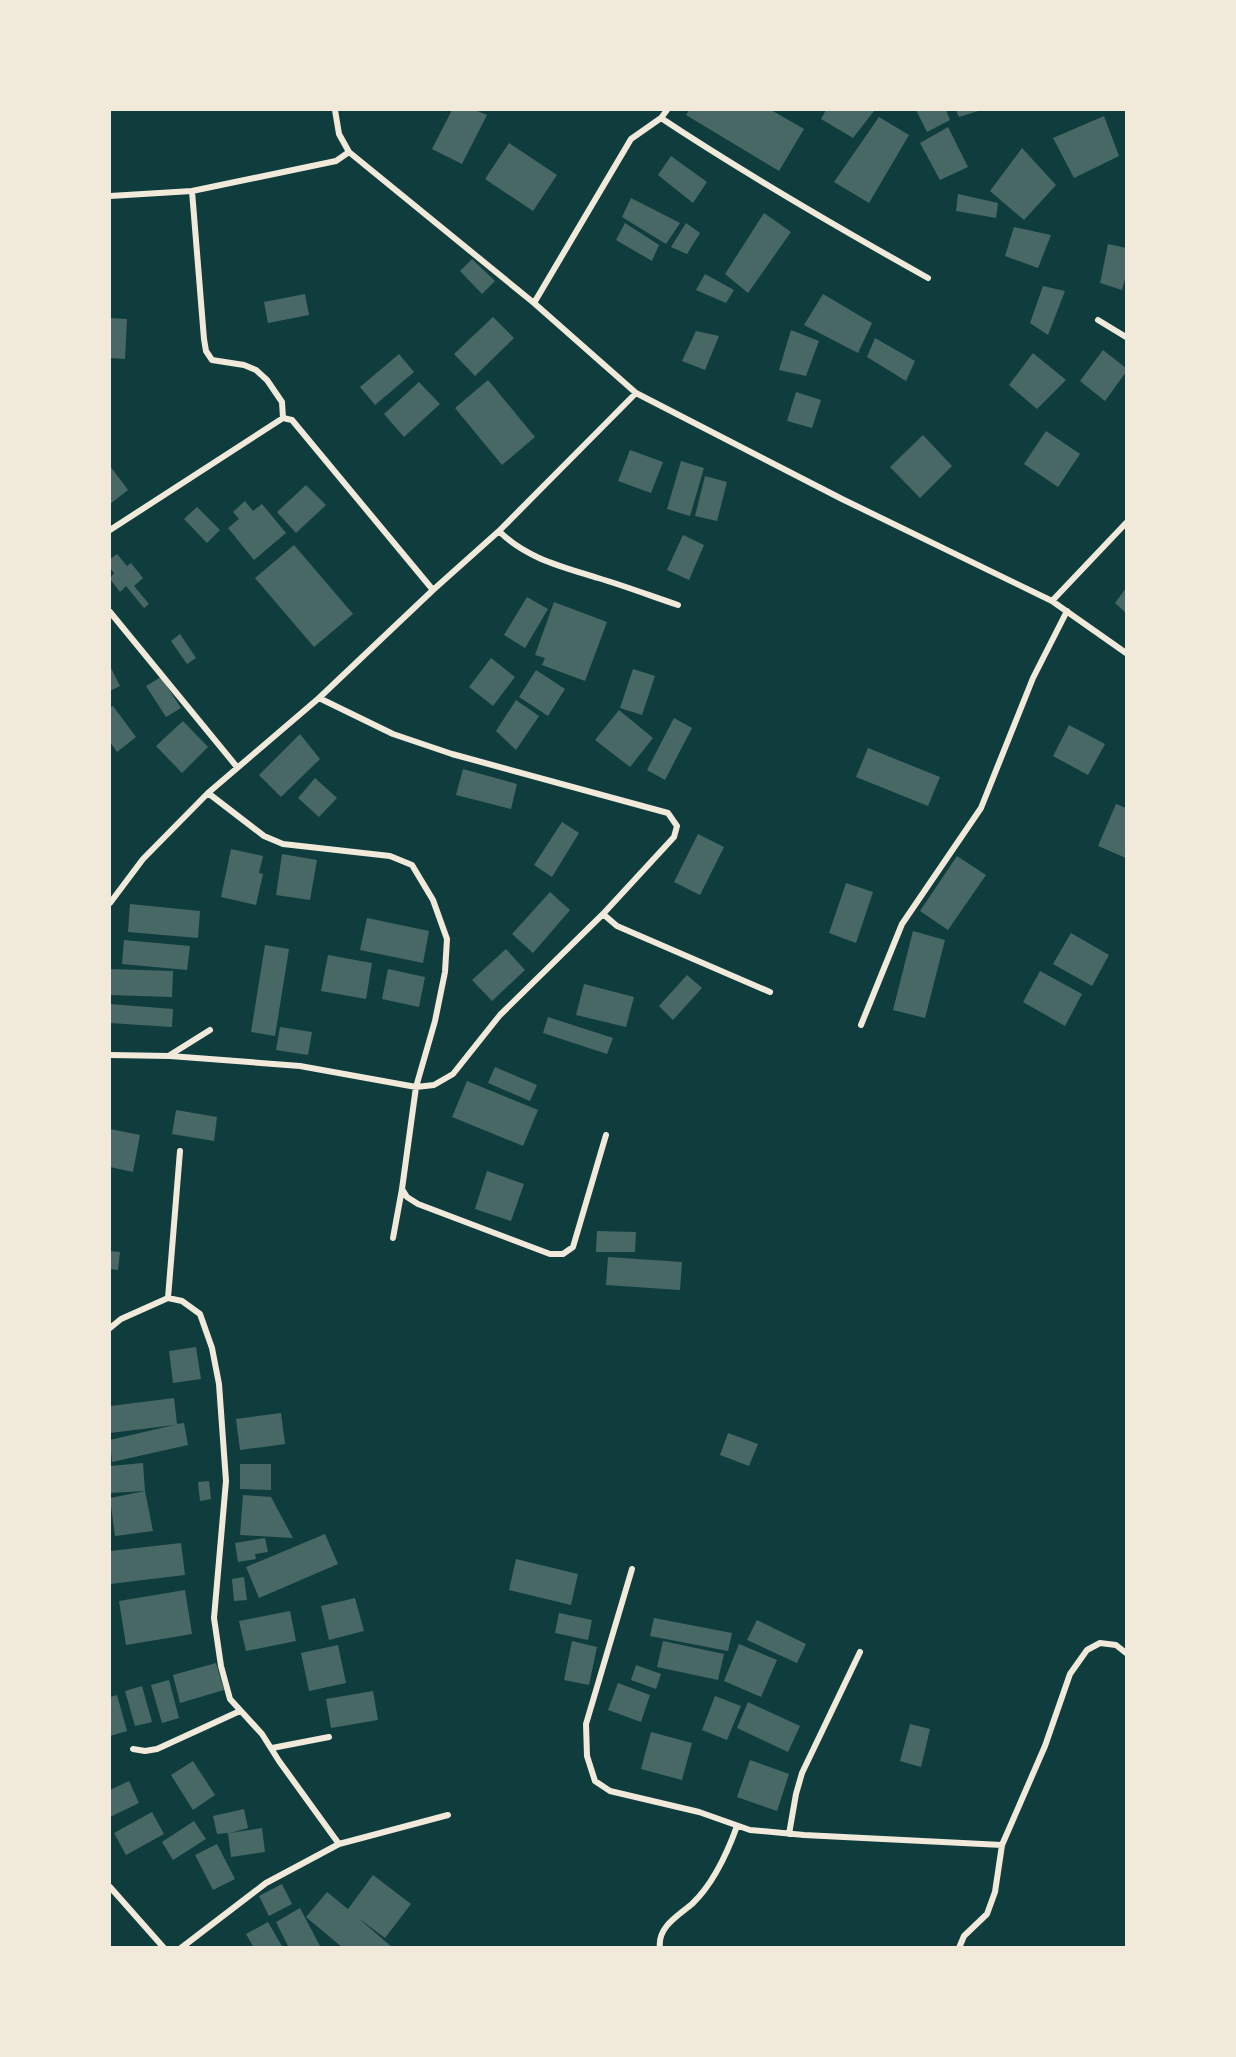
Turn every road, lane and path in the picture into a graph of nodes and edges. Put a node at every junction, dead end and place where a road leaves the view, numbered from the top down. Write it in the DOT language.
graph roads {
  1 [pos="335,110"];
  2 [pos="667,110"];
  3 [pos="661,118"];
  4 [pos="349,152"];
  5 [pos="192,191"];
  6 [pos="110,196"];
  7 [pos="928,278"];
  8 [pos="534,303"];
  9 [pos="1098,320"];
  10 [pos="1126,337"];
  11 [pos="636,393"];
  12 [pos="283,418"];
  13 [pos="1126,523"];
  14 [pos="110,530"];
  15 [pos="499,531"];
  16 [pos="433,590"];
  17 [pos="1052,601"];
  18 [pos="678,605"];
  19 [pos="1067,611"];
  20 [pos="110,612"];
  21 [pos="1126,653"];
  22 [pos="319,698"];
  23 [pos="237,767"];
  24 [pos="208,793"];
  25 [pos="110,903"];
  26 [pos="603,914"];
  27 [pos="770,992"];
  28 [pos="861,1025"];
  29 [pos="210,1030"];
  30 [pos="110,1055"];
  31 [pos="170,1056"];
  32 [pos="416,1087"];
  33 [pos="606,1135"];
  34 [pos="180,1151"];
  35 [pos="402,1189"];
  36 [pos="393,1238"];
  37 [pos="168,1298"];
  38 [pos="110,1328"];
  39 [pos="632,1569"];
  40 [pos="860,1652"];
  41 [pos="1126,1653"];
  42 [pos="240,1711"];
  43 [pos="329,1737"];
  44 [pos="272,1748"];
  45 [pos="133,1749"];
  46 [pos="448,1815"];
  47 [pos="737,1826"];
  48 [pos="789,1834"];
  49 [pos="339,1844"];
  50 [pos="1002,1845"];
  51 [pos="110,1887"];
  52 [pos="164,1947"];
  53 [pos="181,1947"];
  54 [pos="660,1947"];
  55 [pos="959,1947"];
  1 -- 4 [label="street"];
  2 -- 3 [label="street"];
  3 -- 7 [label="street"];
  3 -- 8 [label="street"];
  4 -- 5 [label="street"];
  4 -- 8 [label="street"];
  5 -- 6 [label="street"];
  5 -- 12 [label="street"];
  8 -- 11 [label="street"];
  9 -- 10 [label="street"];
  11 -- 15 [label="street"];
  11 -- 17 [label="street"];
  12 -- 14 [label="street"];
  12 -- 16 [label="street"];
  13 -- 17 [label="street"];
  15 -- 16 [label="street"];
  15 -- 18 [label="street"];
  16 -- 22 [label="street"];
  17 -- 19 [label="street"];
  19 -- 21 [label="street"];
  19 -- 28 [label="street"];
  20 -- 23 [label="street"];
  22 -- 23 [label="street"];
  22 -- 26 [label="street"];
  23 -- 24 [label="street"];
  24 -- 25 [label="street"];
  24 -- 32 [label="street"];
  26 -- 27 [label="street"];
  26 -- 32 [label="street"];
  29 -- 31 [label="street"];
  30 -- 31 [label="street"];
  31 -- 32 [label="street"];
  32 -- 35 [label="street"];
  33 -- 35 [label="street"];
  34 -- 37 [label="street"];
  35 -- 36 [label="street"];
  37 -- 38 [label="street"];
  37 -- 42 [label="street"];
  39 -- 47 [label="street"];
  40 -- 48 [label="street"];
  41 -- 50 [label="street"];
  42 -- 44 [label="street"];
  42 -- 45 [label="street"];
  43 -- 44 [label="street"];
  44 -- 49 [label="street"];
  46 -- 49 [label="street"];
  47 -- 48 [label="street"];
  47 -- 54 [label="street"];
  48 -- 50 [label="street"];
  49 -- 53 [label="street"];
  50 -- 55 [label="street"];
  51 -- 52 [label="street"];
}
